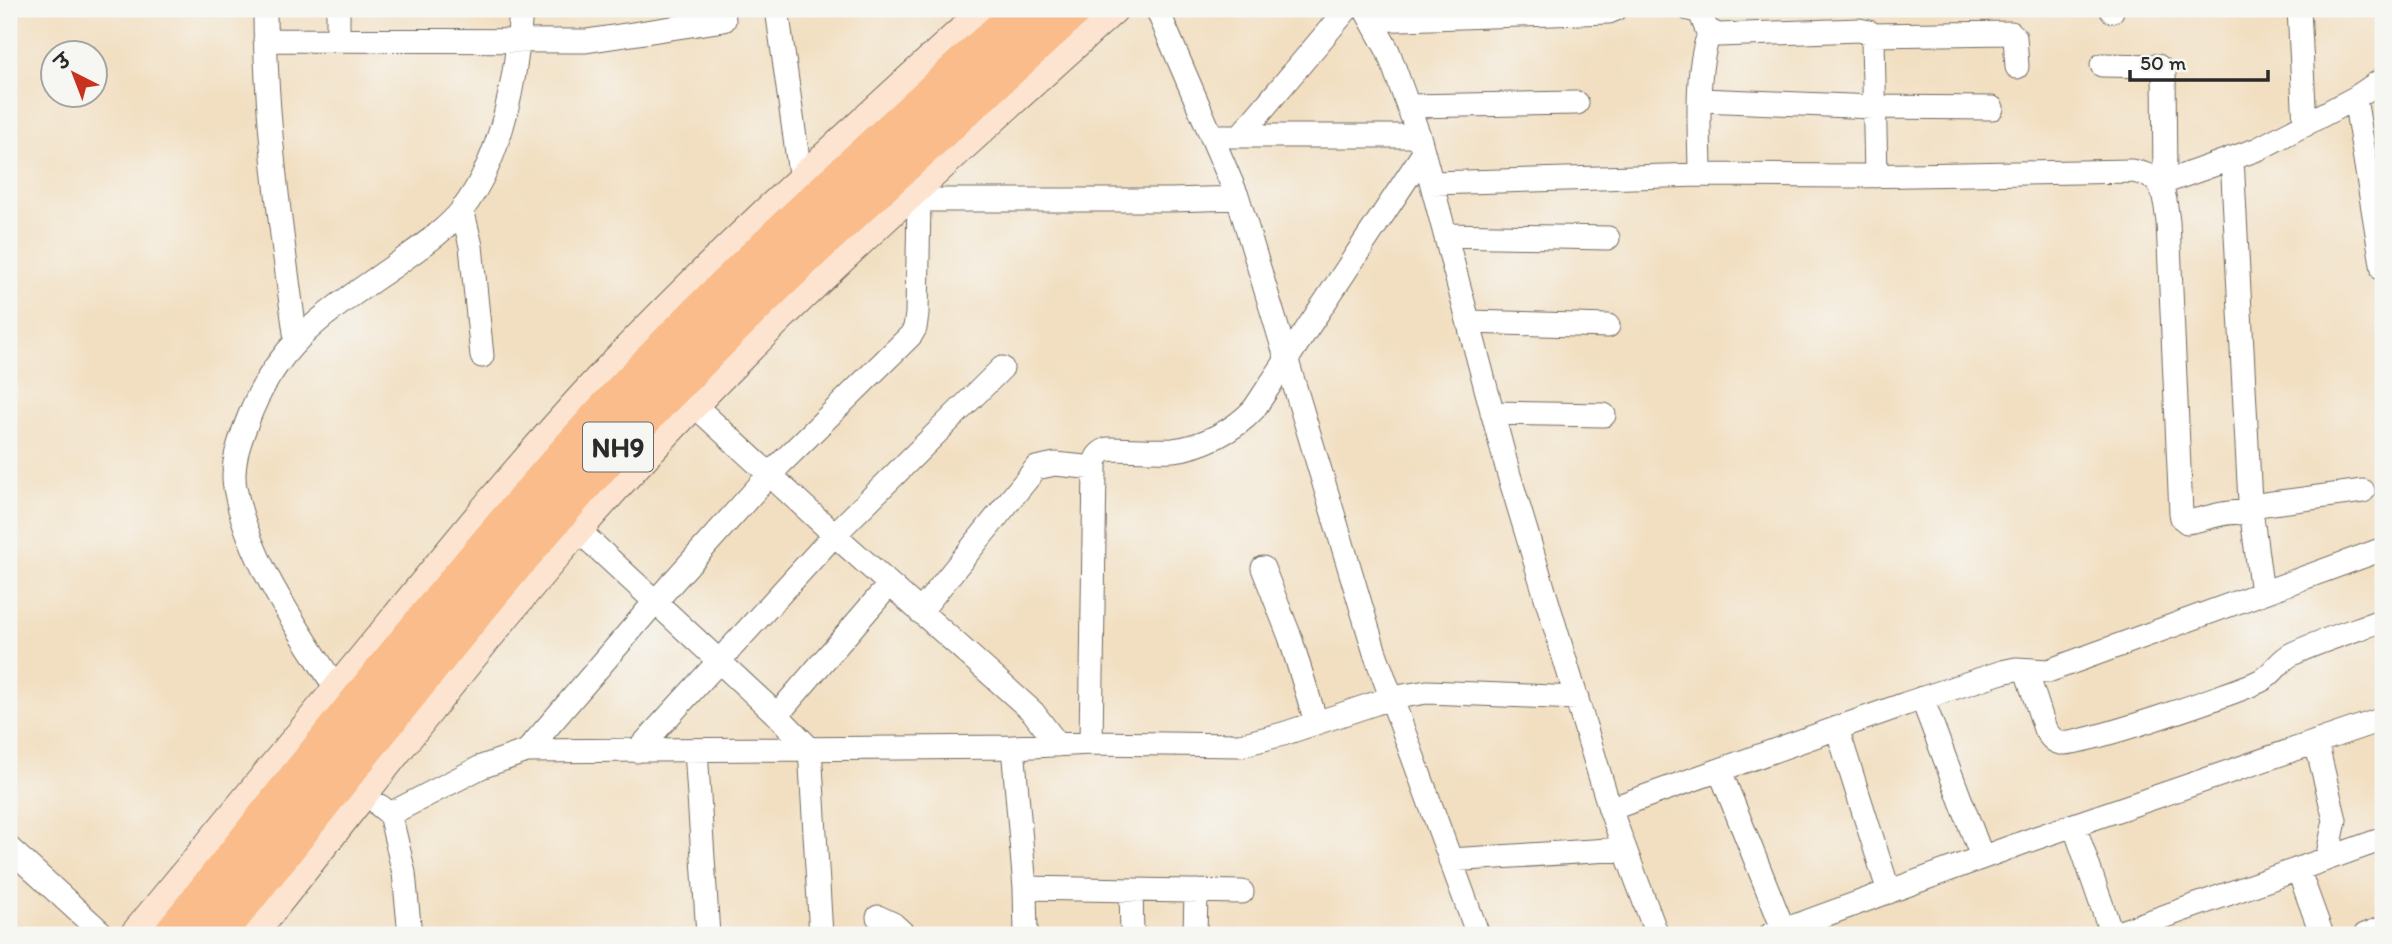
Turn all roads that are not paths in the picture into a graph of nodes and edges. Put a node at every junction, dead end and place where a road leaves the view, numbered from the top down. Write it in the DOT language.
graph roads {
  1 [pos="265,9"];
  2 [pos="338,9"];
  3 [pos="521,9"];
  4 [pos="777,9"];
  5 [pos="1025,9"];
  6 [pos="1073,9"];
  7 [pos="1112,9"];
  8 [pos="1157,9"];
  9 [pos="1347,9"];
  10 [pos="1616,9"];
  11 [pos="1695,9"];
  12 [pos="2299,9"];
  13 [pos="1369,14"];
  14 [pos="973,15"];
  15 [pos="724,20"];
  16 [pos="1710,32"];
  17 [pos="1871,35"];
  18 [pos="265,40"];
  19 [pos="338,40"];
  20 [pos="519,40"];
  21 [pos="2102,65"];
  22 [pos="2017,67"];
  23 [pos="2383,79"];
  24 [pos="2356,98"];
  25 [pos="1700,100"];
  26 [pos="1577,103"];
  27 [pos="1408,106"];
  28 [pos="1874,107"];
  29 [pos="1992,108"];
  30 [pos="2305,125"];
  31 [pos="1212,136"];
  32 [pos="1240,136"];
  33 [pos="1421,145"];
  34 [pos="2232,158"];
  35 [pos="1700,175"];
  36 [pos="1876,176"];
  37 [pos="801,181"];
  38 [pos="1432,183"];
  39 [pos="2162,183"];
  40 [pos="1238,198"];
  41 [pos="910,200"];
  42 [pos="462,209"];
  43 [pos="1446,235"];
  44 [pos="1608,238"];
  45 [pos="2383,270"];
  46 [pos="1469,322"];
  47 [pos="1608,326"];
  48 [pos="296,340"];
  49 [pos="482,356"];
  50 [pos="1287,361"];
  51 [pos="1002,368"];
  52 [pos="693,404"];
  53 [pos="1492,412"];
  54 [pos="1604,415"];
  55 [pos="1095,468"];
  56 [pos="769,475"];
  57 [pos="2363,491"];
  58 [pos="2249,510"];
  59 [pos="577,529"];
  60 [pos="834,535"];
  61 [pos="2383,549"];
  62 [pos="1263,568"];
  63 [pos="889,585"];
  64 [pos="2262,593"];
  65 [pos="655,601"];
  66 [pos="920,612"];
  67 [pos="2383,621"];
  68 [pos="719,660"];
  69 [pos="2026,670"];
  70 [pos="337,690"];
  71 [pos="1391,698"];
  72 [pos="1577,698"];
  73 [pos="1922,698"];
  74 [pos="777,715"];
  75 [pos="2383,719"];
  76 [pos="1316,722"];
  77 [pos="1837,728"];
  78 [pos="2316,742"];
  79 [pos="1091,743"];
  80 [pos="1058,745"];
  81 [pos="1013,747"];
  82 [pos="810,749"];
  83 [pos="696,750"];
  84 [pos="527,751"];
  85 [pos="638,751"];
  86 [pos="1720,771"];
  87 [pos="364,793"];
  88 [pos="1610,809"];
  89 [pos="390,814"];
  90 [pos="2074,825"];
  91 [pos="2383,839"];
  92 [pos="9,848"];
  93 [pos="1625,849"];
  94 [pos="1982,857"];
  95 [pos="2327,859"];
  96 [pos="1450,860"];
  97 [pos="2298,869"];
  98 [pos="1025,888"];
  99 [pos="1131,890"];
  100 [pos="1196,891"];
  101 [pos="1242,892"];
  102 [pos="1889,892"];
  103 [pos="878,917"];
  104 [pos="2383,929"];
  105 [pos="1777,933"];
  106 [pos="104,935"];
  107 [pos="136,935"];
  108 [pos="172,935"];
  109 [pos="216,935"];
  110 [pos="250,935"];
  111 [pos="410,935"];
  112 [pos="708,935"];
  113 [pos="821,935"];
  114 [pos="905,935"];
  115 [pos="1026,935"];
  116 [pos="1132,935"];
  117 [pos="1195,935"];
  118 [pos="1478,935"];
  119 [pos="1657,935"];
  120 [pos="2112,935"];
  121 [pos="2322,935"];
  122 [pos="2365,935"];
  1 -- 18 [label="street"];
  2 -- 19 [label="street"];
  3 -- 20 [label="street"];
  4 -- 37 [label="street"];
  5 -- 108 [label="highway, NH9"];
  6 -- 109 [label="highway, NH9"];
  7 -- 41 [label="main road"];
  8 -- 31 [label="street"];
  9 -- 32 [label="street"];
  10 -- 13 [label="street"];
  11 -- 16 [label="street"];
  12 -- 30 [label="street"];
  13 -- 27 [label="street"];
  14 -- 37 [label="main road"];
  15 -- 20 [label="street"];
  16 -- 17 [label="street"];
  16 -- 25 [label="street"];
  17 -- 22 [label="street"];
  17 -- 28 [label="street"];
  18 -- 19 [label="street"];
  18 -- 48 [label="street"];
  19 -- 20 [label="street"];
  20 -- 42 [label="street"];
  21 -- 39 [label="street"];
  23 -- 24 [label="street"];
  24 -- 30 [label="street"];
  24 -- 45 [label="street"];
  25 -- 28 [label="street"];
  25 -- 35 [label="street"];
  26 -- 27 [label="street"];
  27 -- 33 [label="street"];
  28 -- 29 [label="street"];
  28 -- 36 [label="street"];
  30 -- 34 [label="street"];
  31 -- 32 [label="street"];
  31 -- 40 [label="street"];
  32 -- 33 [label="street"];
  33 -- 38 [label="street"];
  33 -- 50 [label="street"];
  34 -- 39 [label="street"];
  34 -- 58 [label="street"];
  35 -- 36 [label="street"];
  35 -- 38 [label="street"];
  36 -- 39 [label="street"];
  37 -- 70 [label="main road"];
  38 -- 43 [label="street"];
  39 -- 58 [label="street"];
  40 -- 41 [label="street"];
  40 -- 50 [label="street"];
  41 -- 52 [label="main road"];
  41 -- 56 [label="street"];
  42 -- 48 [label="street"];
  42 -- 49 [label="street"];
  43 -- 44 [label="street"];
  43 -- 46 [label="street"];
  46 -- 47 [label="street"];
  46 -- 53 [label="street"];
  48 -- 70 [label="street"];
  50 -- 55 [label="street"];
  50 -- 71 [label="street"];
  51 -- 60 [label="street"];
  52 -- 56 [label="street"];
  52 -- 59 [label="main road"];
  53 -- 54 [label="street"];
  53 -- 72 [label="street"];
  55 -- 66 [label="street"];
  55 -- 79 [label="street"];
  56 -- 60 [label="street"];
  56 -- 65 [label="street"];
  57 -- 58 [label="street"];
  58 -- 64 [label="street"];
  59 -- 65 [label="street"];
  59 -- 87 [label="main road"];
  60 -- 63 [label="street"];
  60 -- 68 [label="street"];
  61 -- 64 [label="street"];
  62 -- 76 [label="street"];
  63 -- 66 [label="street"];
  63 -- 74 [label="street"];
  64 -- 69 [label="street"];
  65 -- 68 [label="street"];
  65 -- 84 [label="street"];
  66 -- 80 [label="street"];
  67 -- 69 [label="street"];
  68 -- 74 [label="street"];
  68 -- 85 [label="street"];
  69 -- 73 [label="street"];
  70 -- 107 [label="main road"];
  71 -- 72 [label="street"];
  71 -- 76 [label="street"];
  71 -- 96 [label="street"];
  72 -- 88 [label="street"];
  73 -- 77 [label="street"];
  73 -- 94 [label="street"];
  74 -- 82 [label="street"];
  75 -- 78 [label="street"];
  76 -- 79 [label="street"];
  77 -- 86 [label="street"];
  77 -- 102 [label="street"];
  78 -- 90 [label="street"];
  78 -- 95 [label="street"];
  79 -- 80 [label="street"];
  80 -- 81 [label="street"];
  81 -- 82 [label="street"];
  81 -- 98 [label="street"];
  82 -- 83 [label="street"];
  82 -- 113 [label="street"];
  83 -- 85 [label="street"];
  83 -- 112 [label="street"];
  84 -- 85 [label="street"];
  84 -- 89 [label="street"];
  86 -- 88 [label="street"];
  86 -- 105 [label="street"];
  87 -- 89 [label="street"];
  87 -- 110 [label="main road"];
  88 -- 93 [label="street"];
  89 -- 111 [label="street"];
  90 -- 94 [label="street"];
  90 -- 120 [label="street"];
  91 -- 95 [label="street"];
  92 -- 106 [label="street"];
  93 -- 96 [label="street"];
  93 -- 119 [label="street"];
  94 -- 102 [label="street"];
  95 -- 97 [label="street"];
  96 -- 118 [label="street"];
  97 -- 120 [label="street"];
  97 -- 121 [label="street"];
  98 -- 99 [label="street"];
  98 -- 115 [label="street"];
  99 -- 100 [label="street"];
  99 -- 116 [label="street"];
  100 -- 101 [label="street"];
  100 -- 117 [label="street"];
  102 -- 105 [label="street"];
  103 -- 114 [label="street"];
  104 -- 122 [label="street"];
}
